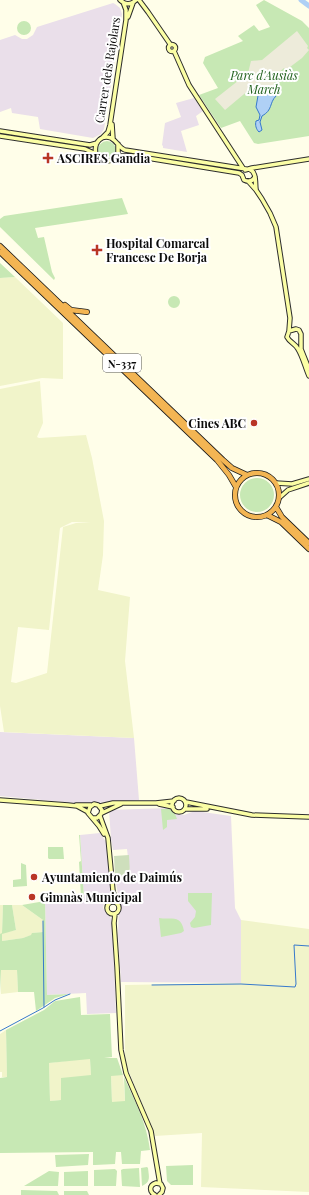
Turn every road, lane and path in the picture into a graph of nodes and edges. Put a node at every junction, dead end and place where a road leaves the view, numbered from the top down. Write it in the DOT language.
graph roads {
  1 [pos="138,0"];
  2 [pos="121,1"];
  3 [pos="133,3"];
  4 [pos="0,131"];
  5 [pos="0,136"];
  6 [pos="102,138"];
  7 [pos="113,139"];
  8 [pos="97,143"];
  9 [pos="118,144"];
  10 [pos="96,154"];
  11 [pos="116,156"];
  12 [pos="309,159"];
  13 [pos="264,166"];
  14 [pos="246,169"];
  15 [pos="242,174"];
  16 [pos="255,175"];
  17 [pos="248,181"];
  18 [pos="256,190"];
  19 [pos="0,246"];
  20 [pos="0,252"];
  21 [pos="28,273"];
  22 [pos="87,312"];
  23 [pos="290,318"];
  24 [pos="296,329"];
  25 [pos="290,331"];
  26 [pos="301,340"];
  27 [pos="294,343"];
  28 [pos="309,369"];
  29 [pos="309,376"];
  30 [pos="247,475"];
  31 [pos="309,479"];
  32 [pos="276,483"];
  33 [pos="309,483"];
  34 [pos="236,487"];
  35 [pos="279,498"];
  36 [pos="276,507"];
  37 [pos="266,515"];
  38 [pos="309,543"];
  39 [pos="309,548"];
  40 [pos="0,800"];
  41 [pos="174,801"];
  42 [pos="186,802"];
  43 [pos="156,803"];
  44 [pos="122,804"];
  45 [pos="68,805"];
  46 [pos="91,805"];
  47 [pos="100,806"];
  48 [pos="173,807"];
  49 [pos="185,809"];
  50 [pos="88,812"];
  51 [pos="234,812"];
  52 [pos="101,814"];
  53 [pos="309,817"];
  54 [pos="93,818"];
  55 [pos="108,844"];
  56 [pos="113,891"];
  57 [pos="110,902"];
  58 [pos="116,903"];
  59 [pos="109,913"];
  60 [pos="115,914"];
  61 [pos="114,923"];
  62 [pos="157,1172"];
  63 [pos="154,1184"];
  64 [pos="160,1184"];
  65 [pos="154,1195"];
  66 [pos="159,1195"];
  1 -- 3 [label="main road"];
  1 -- 14 [label="main road"];
  2 -- 3 [label="main road"];
  2 -- 6 [label="main road, Carrer dels Rajolars"];
  3 -- 7 [label="main road, Carrer dels Rajolars"];
  4 -- 8 [label="main road"];
  5 -- 10 [label="main road"];
  6 -- 7 [label="main road"];
  6 -- 8 [label="main road"];
  7 -- 9 [label="main road"];
  8 -- 10 [label="main road"];
  9 -- 11 [label="main road"];
  9 -- 14 [label="main road"];
  10 -- 11 [label="main road"];
  11 -- 15 [label="main road"];
  12 -- 13 [label="main road"];
  13 -- 14 [label="main road"];
  13 -- 16 [label="main road"];
  14 -- 15 [label="main road"];
  14 -- 16 [label="main road"];
  15 -- 17 [label="main road"];
  16 -- 17 [label="main road"];
  16 -- 18 [label="main road"];
  17 -- 18 [label="main road"];
  18 -- 23 [label="main road"];
  19 -- 21 [label="highway, N-337"];
  20 -- 34 [label="highway, N-337"];
  21 -- 22 [label="highway"];
  21 -- 30 [label="highway, N-337"];
  23 -- 24 [label="main road"];
  23 -- 25 [label="main road"];
  24 -- 25 [label="main road"];
  24 -- 26 [label="main road"];
  25 -- 27 [label="main road"];
  26 -- 27 [label="main road"];
  26 -- 28 [label="main road"];
  27 -- 29 [label="main road"];
  30 -- 32 [label="highway, N-337"];
  30 -- 34 [label="highway"];
  31 -- 32 [label="main road"];
  32 -- 35 [label="highway"];
  33 -- 35 [label="main road"];
  34 -- 37 [label="highway, N-337"];
  35 -- 36 [label="highway"];
  36 -- 37 [label="highway"];
  36 -- 38 [label="highway"];
  37 -- 39 [label="highway, N-337"];
  40 -- 45 [label="main road"];
  41 -- 42 [label="main road"];
  41 -- 43 [label="main road"];
  41 -- 48 [label="main road"];
  42 -- 49 [label="main road"];
  42 -- 51 [label="main road"];
  43 -- 44 [label="main road"];
  43 -- 48 [label="main road"];
  44 -- 47 [label="main road"];
  44 -- 52 [label="main road"];
  45 -- 46 [label="main road"];
  45 -- 50 [label="main road"];
  46 -- 47 [label="main road"];
  46 -- 50 [label="main road"];
  47 -- 52 [label="main road"];
  48 -- 49 [label="main road"];
  49 -- 51 [label="main road"];
  50 -- 54 [label="main road"];
  51 -- 53 [label="main road"];
  52 -- 54 [label="main road"];
  52 -- 55 [label="main road"];
  54 -- 55 [label="main road"];
  55 -- 56 [label="main road"];
  56 -- 57 [label="main road"];
  56 -- 58 [label="main road"];
  57 -- 58 [label="main road"];
  57 -- 59 [label="main road"];
  58 -- 60 [label="main road"];
  59 -- 60 [label="main road"];
  59 -- 61 [label="main road"];
  60 -- 61 [label="main road"];
  61 -- 62 [label="main road"];
  62 -- 63 [label="main road"];
  62 -- 64 [label="main road"];
  63 -- 64 [label="main road"];
  63 -- 65 [label="main road"];
  64 -- 66 [label="main road"];
}
